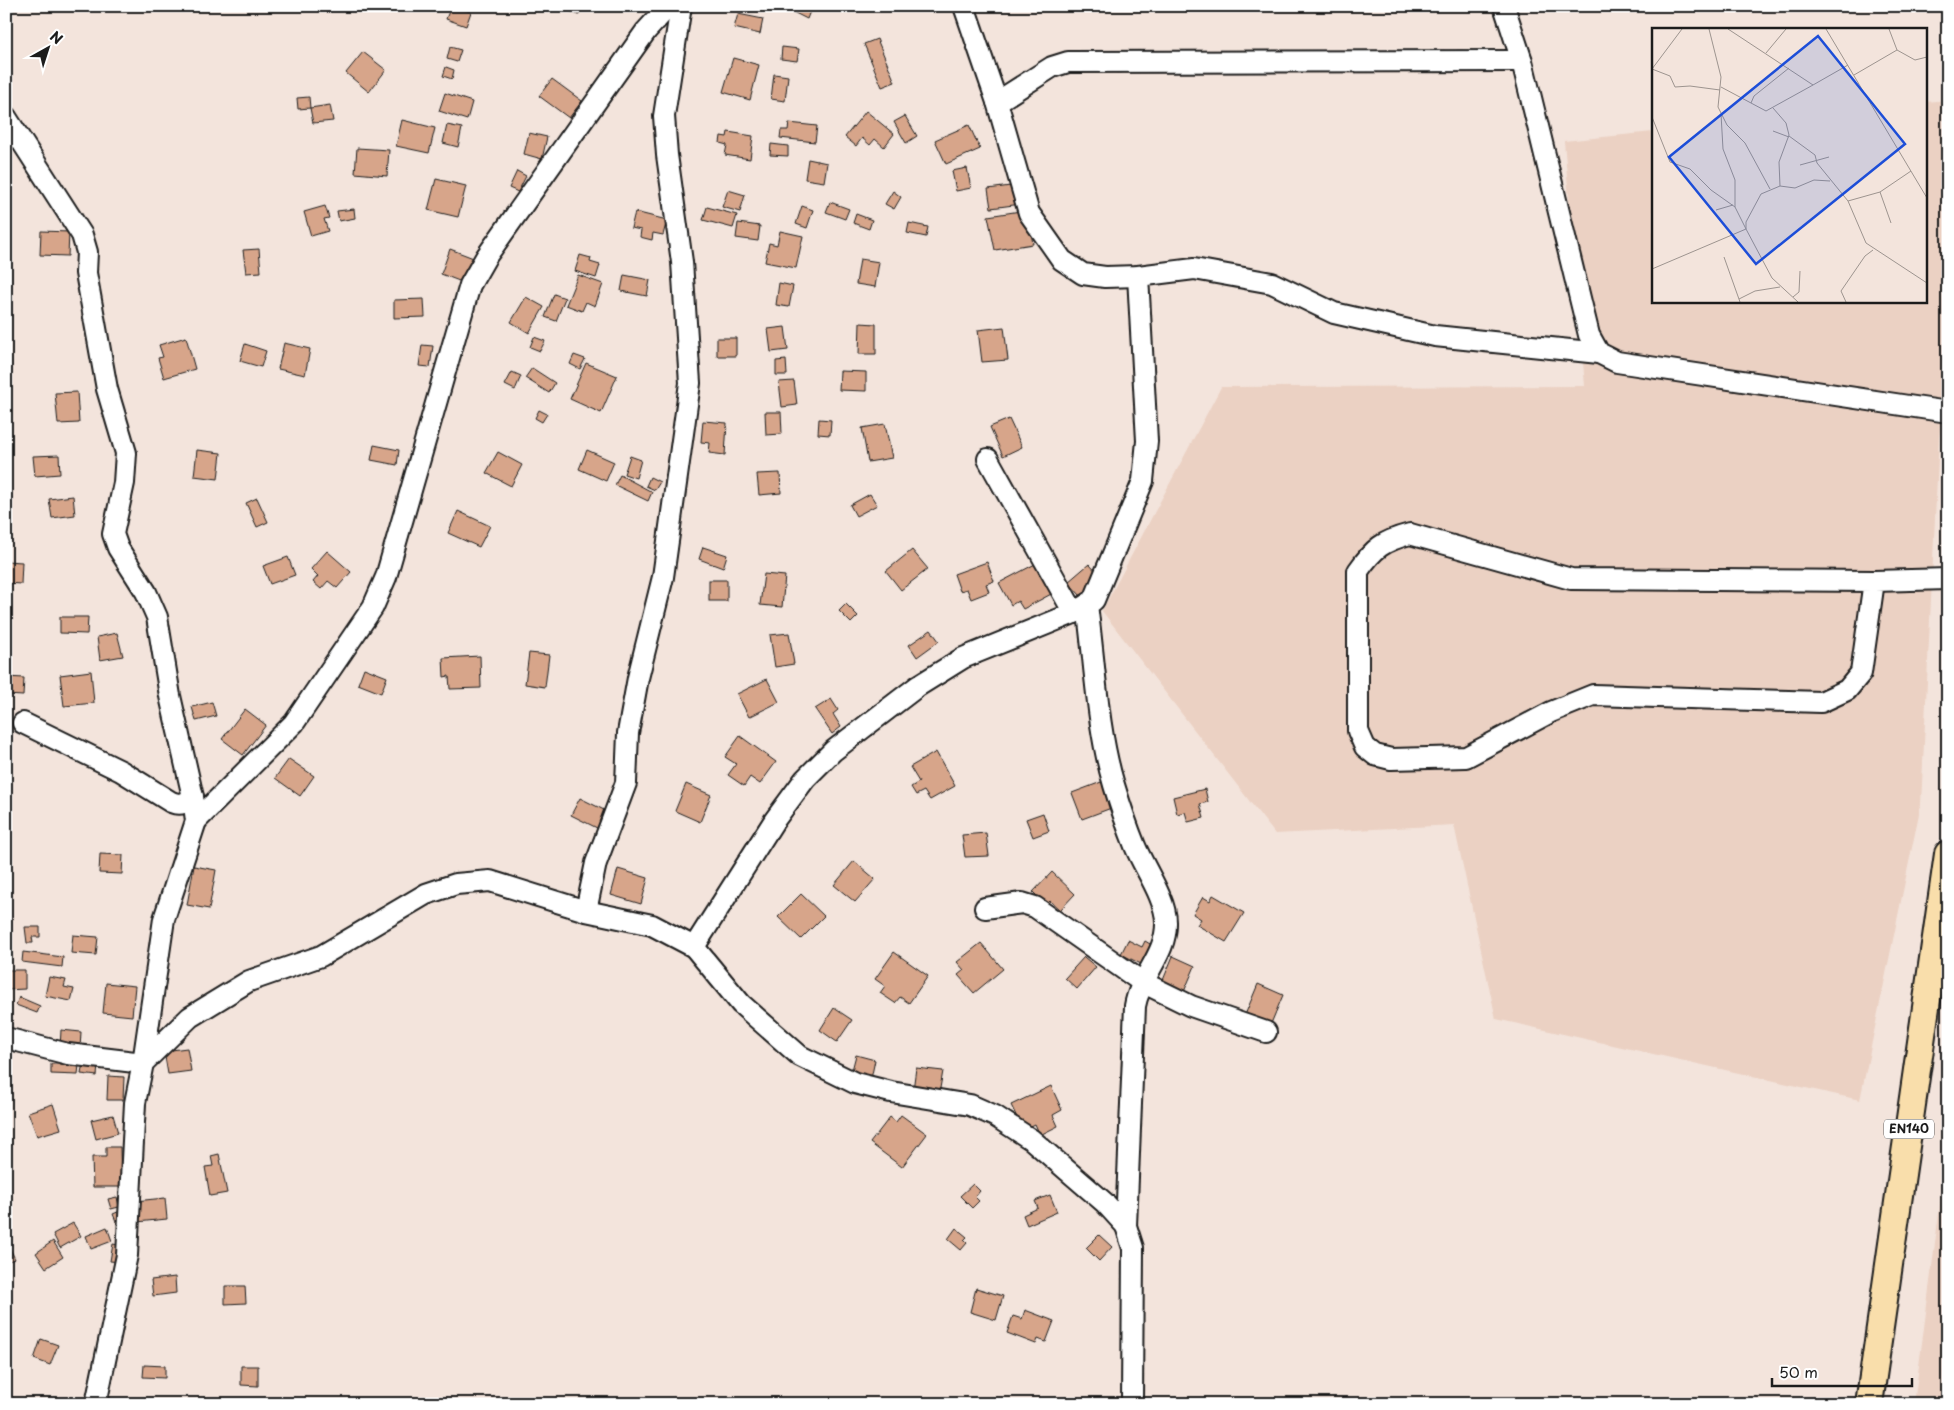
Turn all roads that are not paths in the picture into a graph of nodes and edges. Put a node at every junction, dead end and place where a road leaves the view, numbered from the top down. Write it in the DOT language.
graph roads {
  1 [pos="669,6"];
  2 [pos="681,6"];
  3 [pos="964,6"];
  4 [pos="1504,6"];
  5 [pos="1522,61"];
  6 [pos="997,102"];
  7 [pos="6,116"];
  8 [pos="1138,276"];
  9 [pos="1599,353"];
  10 [pos="1948,412"];
  11 [pos="988,459"];
  12 [pos="1948,579"];
  13 [pos="1874,582"];
  14 [pos="1080,609"];
  15 [pos="23,723"];
  16 [pos="193,797"];
  17 [pos="196,821"];
  18 [pos="1948,854"];
  19 [pos="985,908"];
  20 [pos="586,911"];
  21 [pos="694,947"];
  22 [pos="1142,982"];
  23 [pos="1266,1032"];
  24 [pos="6,1038"];
  25 [pos="143,1063"];
  26 [pos="1126,1226"];
  27 [pos="96,1404"];
  28 [pos="1132,1404"];
  29 [pos="1870,1404"];
  1 -- 17 [label="street"];
  2 -- 20 [label="street"];
  3 -- 6 [label="street"];
  4 -- 5 [label="street"];
  5 -- 6 [label="street"];
  5 -- 9 [label="street"];
  6 -- 8 [label="street"];
  7 -- 16 [label="street"];
  8 -- 9 [label="street"];
  8 -- 14 [label="street"];
  9 -- 10 [label="street"];
  11 -- 14 [label="street"];
  12 -- 13 [label="street"];
  13 -- 13 [label="street"];
  14 -- 21 [label="street"];
  14 -- 22 [label="street"];
  15 -- 16 [label="street"];
  16 -- 17 [label="street"];
  17 -- 25 [label="street"];
  18 -- 29 [label="main road, EN140"];
  19 -- 22 [label="street"];
  20 -- 21 [label="street"];
  20 -- 25 [label="street"];
  21 -- 26 [label="street"];
  22 -- 23 [label="street"];
  22 -- 26 [label="street"];
  24 -- 25 [label="street"];
  25 -- 27 [label="street"];
  26 -- 28 [label="street"];
}
